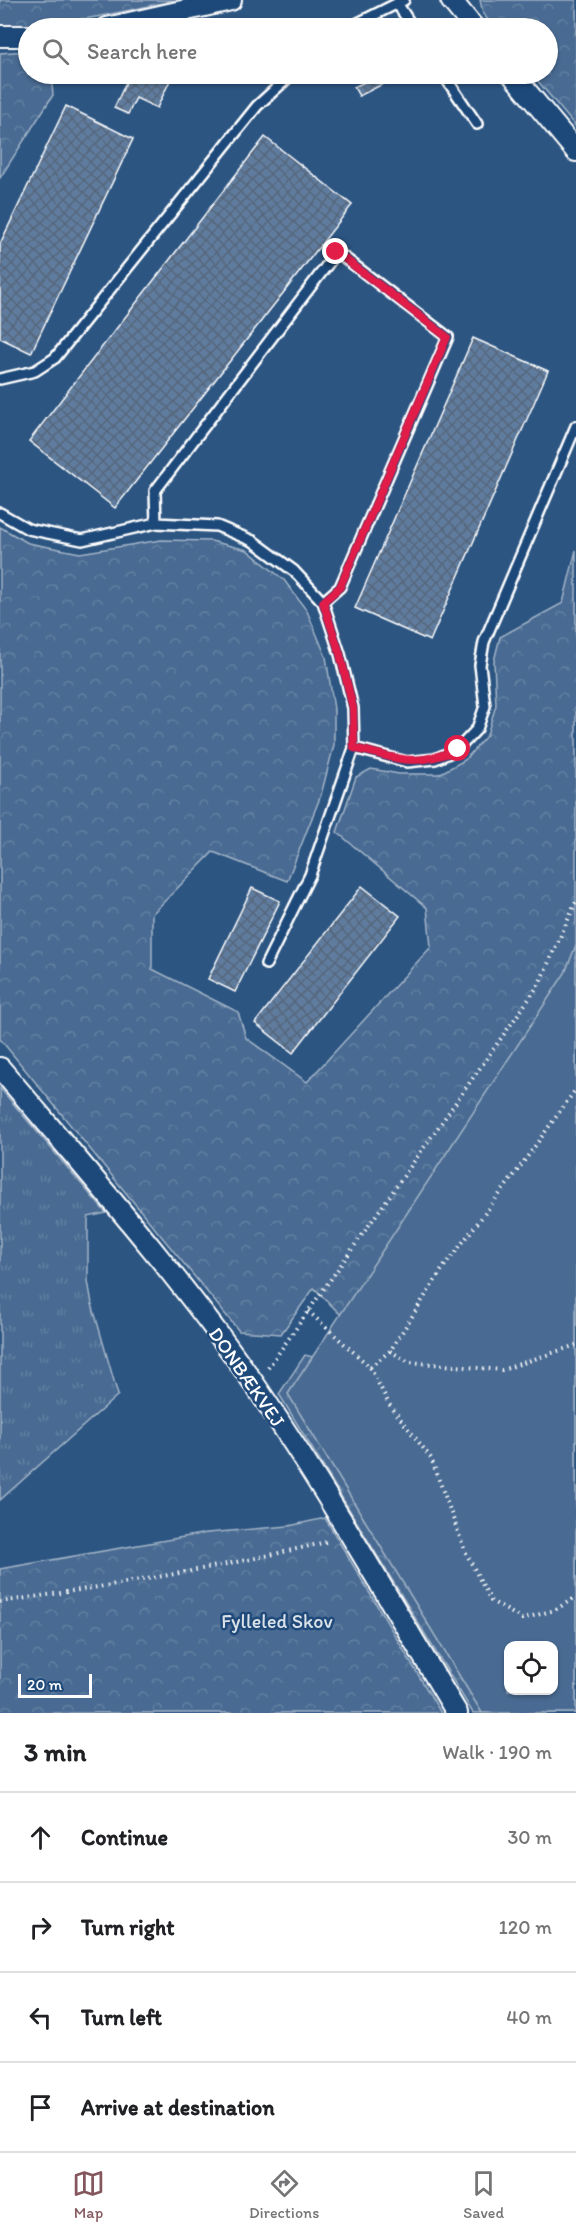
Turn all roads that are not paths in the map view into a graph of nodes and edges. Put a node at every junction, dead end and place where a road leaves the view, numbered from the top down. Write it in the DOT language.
graph roads {
  1 [pos="231,0"];
  2 [pos="451,0"];
  3 [pos="401,2"];
  4 [pos="151,18"];
  5 [pos="368,18"];
  6 [pos="408,18"];
  7 [pos="466,18"];
  8 [pos="0,36"];
  9 [pos="18,36"];
  10 [pos="281,84"];
  11 [pos="450,84"];
  12 [pos="520,84"];
  13 [pos="477,124"];
  14 [pos="576,151"];
  15 [pos="0,379"];
  16 [pos="576,426"];
  17 [pos="0,513"];
  18 [pos="156,524"];
  19 [pos="323,602"];
  20 [pos="354,748"];
  21 [pos="266,964"];
  22 [pos="0,1068"];
  23 [pos="457,1713"];
  1 -- 4 [label="street"];
  2 -- 7 [label="street"];
  3 -- 5 [label="lane"];
  3 -- 6 [label="lane"];
  8 -- 9 [label="street"];
  10 -- 15 [label="lane"];
  11 -- 13 [label="lane"];
  12 -- 14 [label="street"];
  16 -- 20 [label="lane"];
  17 -- 18 [label="lane"];
  18 -- 19 [label="lane"];
  18 -- 19 [label="lane"];
  19 -- 20 [label="lane"];
  20 -- 21 [label="lane"];
  22 -- 23 [label="street, DONBÆKVEJ"];
}
